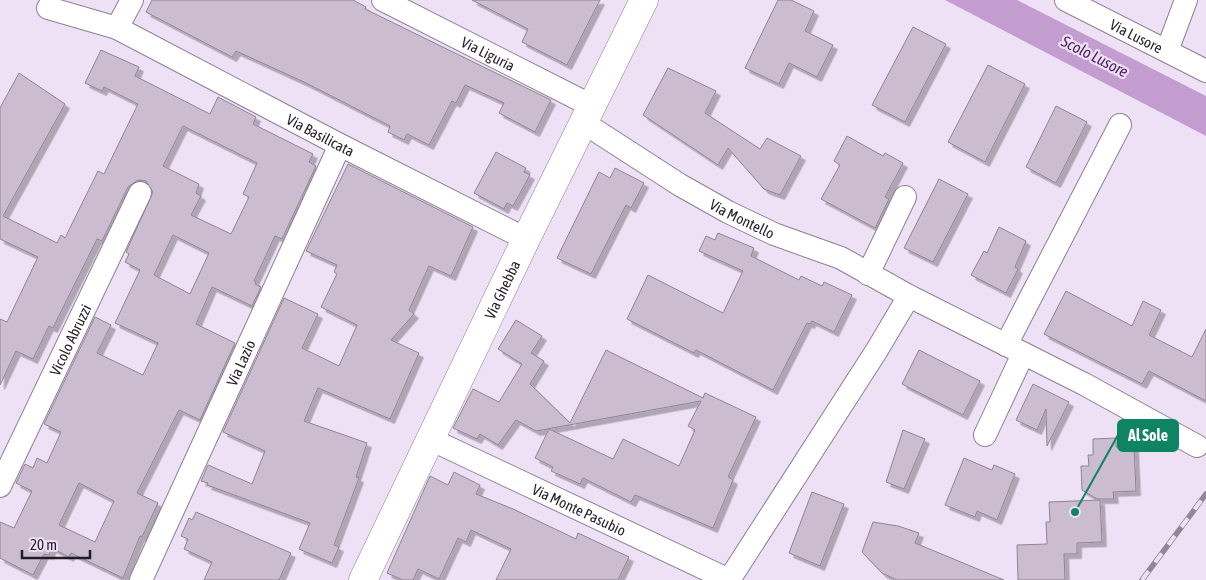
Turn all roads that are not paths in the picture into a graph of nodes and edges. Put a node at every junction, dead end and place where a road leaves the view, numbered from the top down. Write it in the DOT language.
graph roads {
  1 [pos="132,0"];
  2 [pos="383,0"];
  3 [pos="644,0"];
  4 [pos="1066,0"];
  5 [pos="1186,0"];
  6 [pos="48,8"];
  7 [pos="117,28"];
  8 [pos="1167,51"];
  9 [pos="1206,71"];
  10 [pos="588,115"];
  11 [pos="1120,125"];
  12 [pos="340,145"];
  13 [pos="140,193"];
  14 [pos="905,197"];
  15 [pos="526,239"];
  16 [pos="868,274"];
  17 [pos="909,296"];
  18 [pos="1014,349"];
  19 [pos="985,435"];
  20 [pos="430,439"];
  21 [pos="1197,446"];
  22 [pos="0,486"];
  23 [pos="141,580"];
  24 [pos="364,580"];
  25 [pos="729,580"];
  1 -- 7 [label="street"];
  2 -- 10 [label="street, Via Liguria"];
  3 -- 10 [label="street, Via Ghebba"];
  4 -- 8 [label="street, Via Lusore"];
  5 -- 8 [label="street"];
  6 -- 7 [label="street, Via Basilicata"];
  7 -- 12 [label="street, Via Basilicata"];
  8 -- 9 [label="street, Via Lusore"];
  10 -- 15 [label="street, Via Ghebba"];
  10 -- 16 [label="street, Via Montello"];
  11 -- 18 [label="street"];
  12 -- 15 [label="street, Via Basilicata"];
  12 -- 23 [label="street, Via Lazio"];
  13 -- 22 [label="street, Vicolo Abruzzi"];
  14 -- 16 [label="street"];
  15 -- 20 [label="street, Via Ghebba"];
  16 -- 17 [label="street, Via Montello"];
  17 -- 18 [label="street, Via Montello"];
  17 -- 25 [label="street"];
  18 -- 19 [label="street"];
  18 -- 21 [label="street, Via Montello"];
  20 -- 24 [label="street, Via Ghebba"];
  20 -- 25 [label="street, Via Monte Pasubio"];
}
